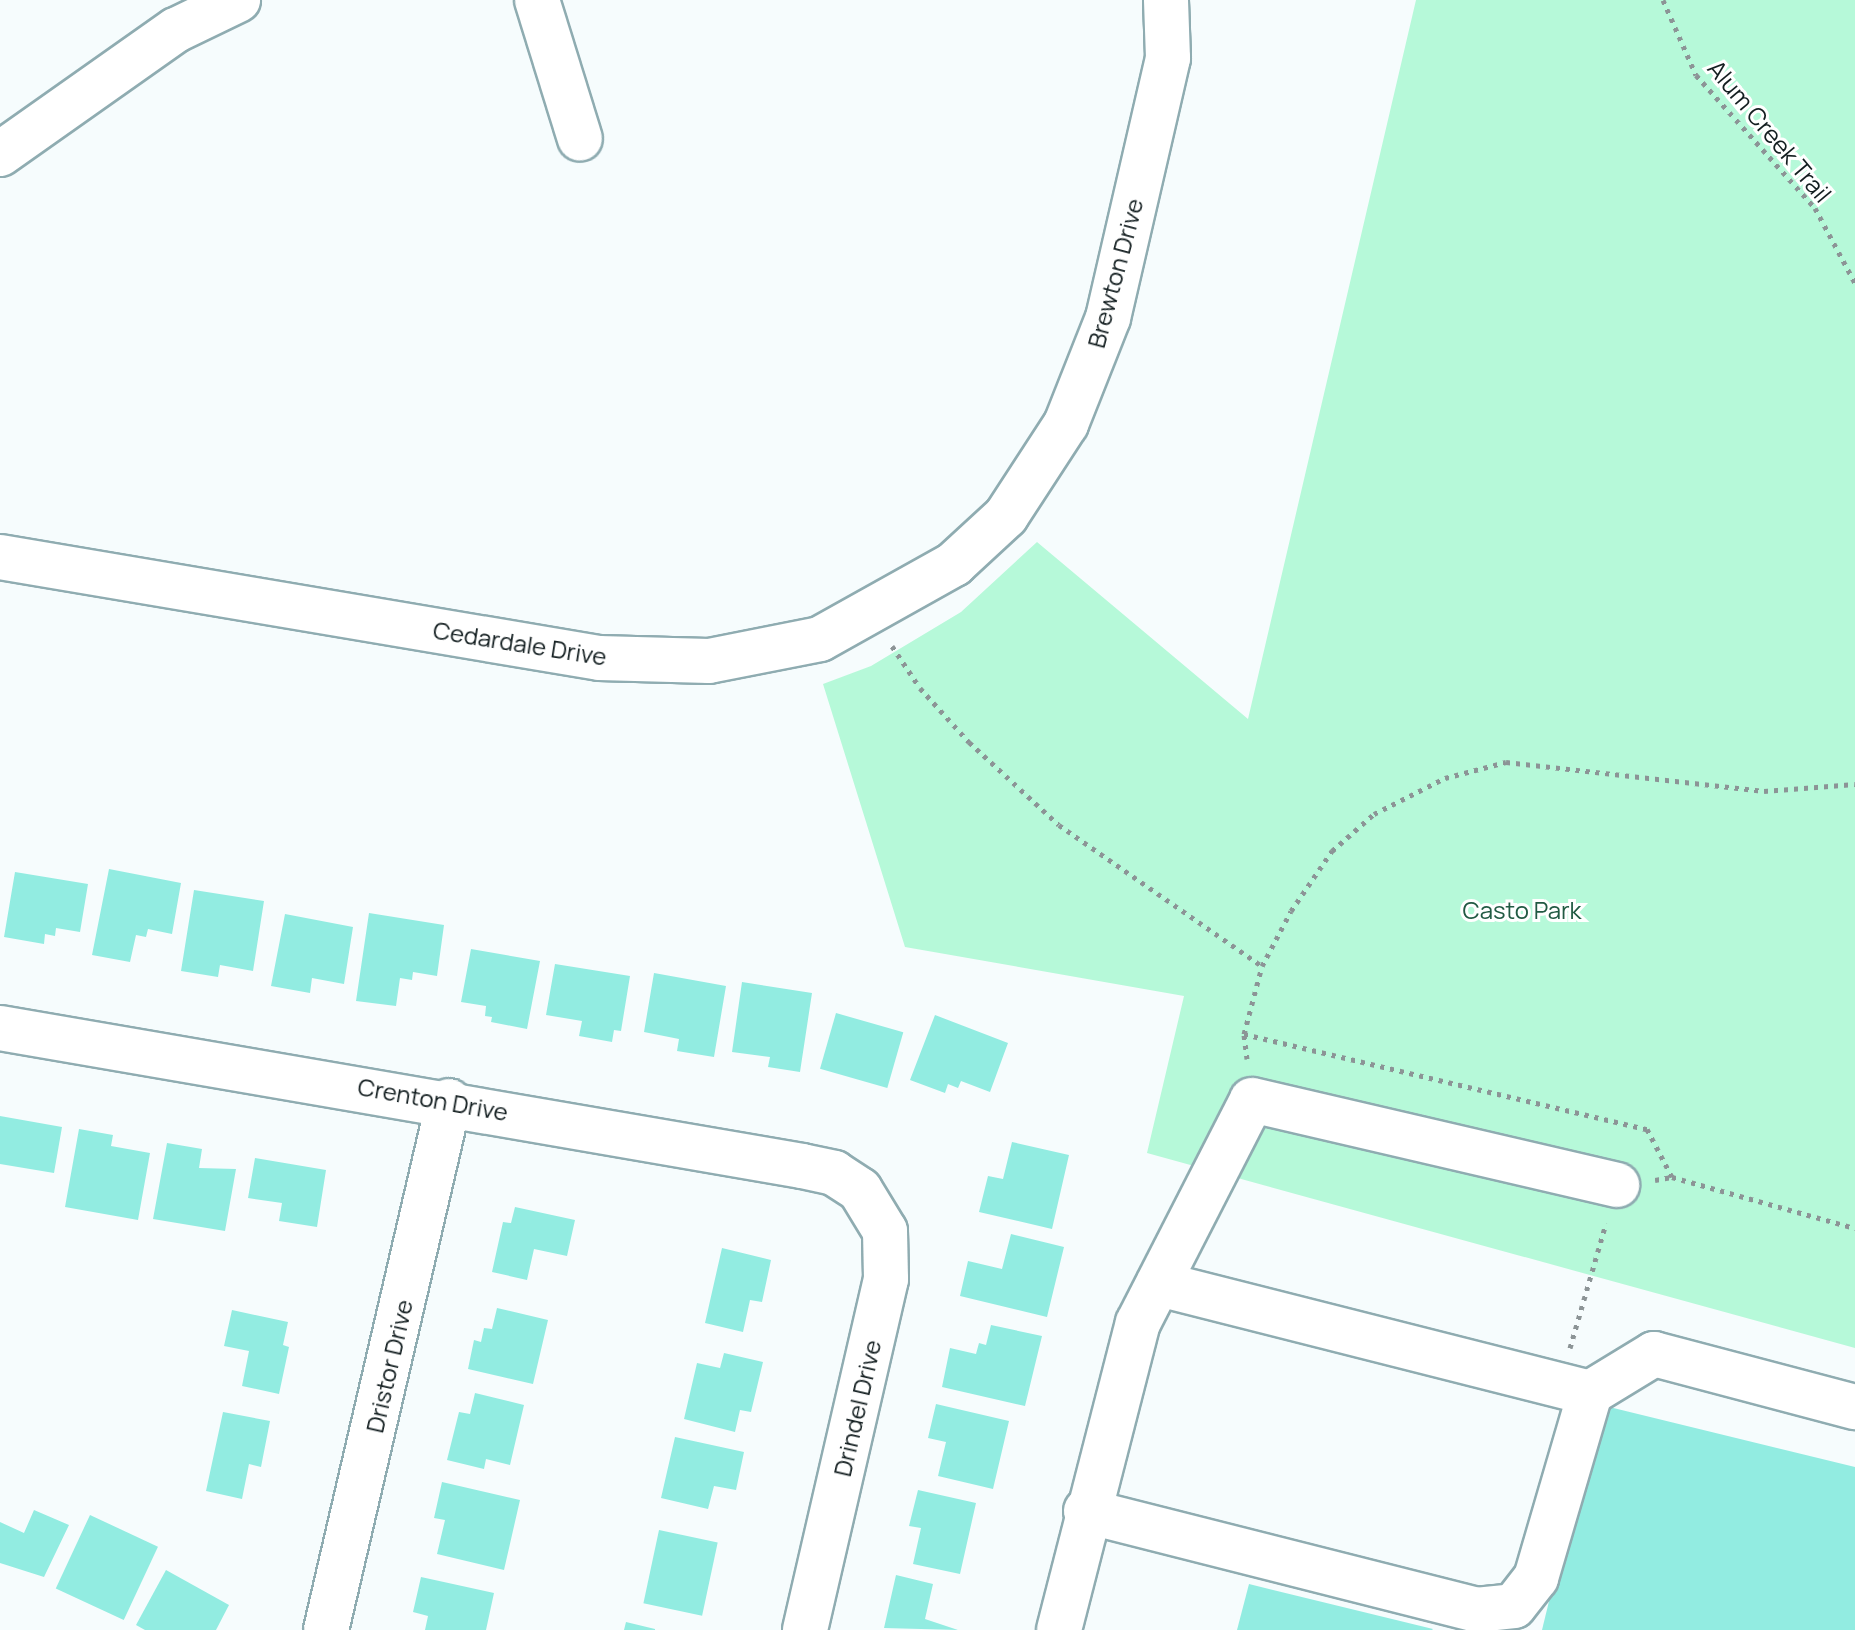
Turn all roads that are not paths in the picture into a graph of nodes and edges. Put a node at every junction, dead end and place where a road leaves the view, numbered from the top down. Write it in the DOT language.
graph roads {
  1 [pos="238,0"];
  2 [pos="537,0"];
  3 [pos="1166,0"];
  4 [pos="580,139"];
  5 [pos="0,154"];
  6 [pos="1006,516"];
  7 [pos="0,557"];
  8 [pos="0,1028"];
  9 [pos="449,1101"];
  10 [pos="1617,1185"];
  11 [pos="860,1190"];
  12 [pos="1159,1284"];
  13 [pos="1575,1389"];
  14 [pos="1855,1407"];
  15 [pos="1086,1511"];
  16 [pos="326,1630"];
  17 [pos="805,1630"];
  18 [pos="1059,1630"];
  1 -- 5 [label="street"];
  2 -- 4 [label="street"];
  3 -- 6 [label="street, Brewton Drive"];
  6 -- 7 [label="street, Cedardale Drive"];
  8 -- 9 [label="street, Crenton Drive"];
  9 -- 11 [label="street, Crenton Drive"];
  9 -- 16 [label="street, Dristor Drive"];
  10 -- 12 [label="street"];
  11 -- 17 [label="street, Drindel Drive"];
  12 -- 13 [label="street"];
  12 -- 15 [label="street"];
  13 -- 14 [label="street"];
  13 -- 15 [label="street"];
  15 -- 18 [label="street"];
}
